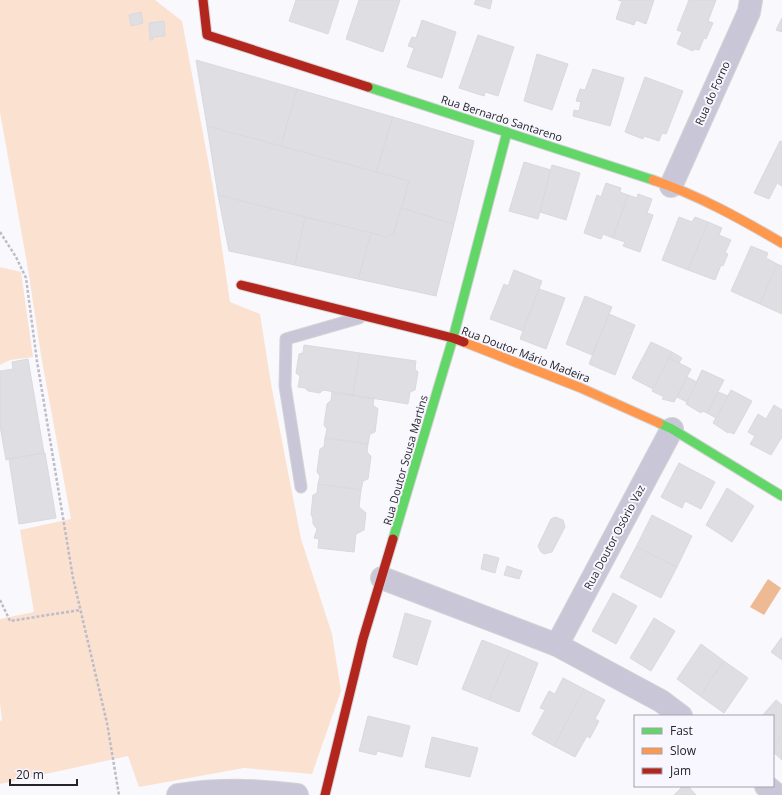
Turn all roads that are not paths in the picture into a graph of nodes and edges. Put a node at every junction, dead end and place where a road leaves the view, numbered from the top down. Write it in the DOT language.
graph roads {
  1 [pos="203,0"];
  2 [pos="751,0"];
  3 [pos="506,132"];
  4 [pos="671,186"];
  5 [pos="782,243"];
  6 [pos="241,285"];
  7 [pos="366,316"];
  8 [pos="453,338"];
  9 [pos="672,429"];
  10 [pos="301,487"];
  11 [pos="782,496"];
  12 [pos="382,578"];
  13 [pos="557,644"];
  14 [pos="680,715"];
  15 [pos="767,787"];
  16 [pos="272,793"];
  17 [pos="178,795"];
  18 [pos="297,795"];
  19 [pos="325,795"];
  20 [pos="777,795"];
  1 -- 3 [label="street, Rua Bernardo Santareno"];
  2 -- 4 [label="street, Rua do Forno"];
  3 -- 4 [label="street, Rua Bernardo Santareno"];
  3 -- 8 [label="street, Rua Doutor Sousa Martins"];
  4 -- 5 [label="street, Rua Bernardo Santareno"];
  6 -- 7 [label="street, Rua Doutor Mário Madeira"];
  7 -- 8 [label="street, Rua Doutor Mário Madeira"];
  7 -- 10 [label="lane"];
  8 -- 9 [label="street, Rua Doutor Mário Madeira"];
  8 -- 12 [label="street, Rua Doutor Sousa Martins"];
  9 -- 11 [label="street, Rua Doutor Mário Madeira"];
  9 -- 13 [label="street, Rua Doutor Osório Vaz"];
  12 -- 13 [label="street"];
  12 -- 19 [label="street, Rua Doutor Sousa Martins"];
  13 -- 14 [label="street"];
  15 -- 20 [label="street"];
  16 -- 17 [label="street"];
  16 -- 18 [label="street"];
}
